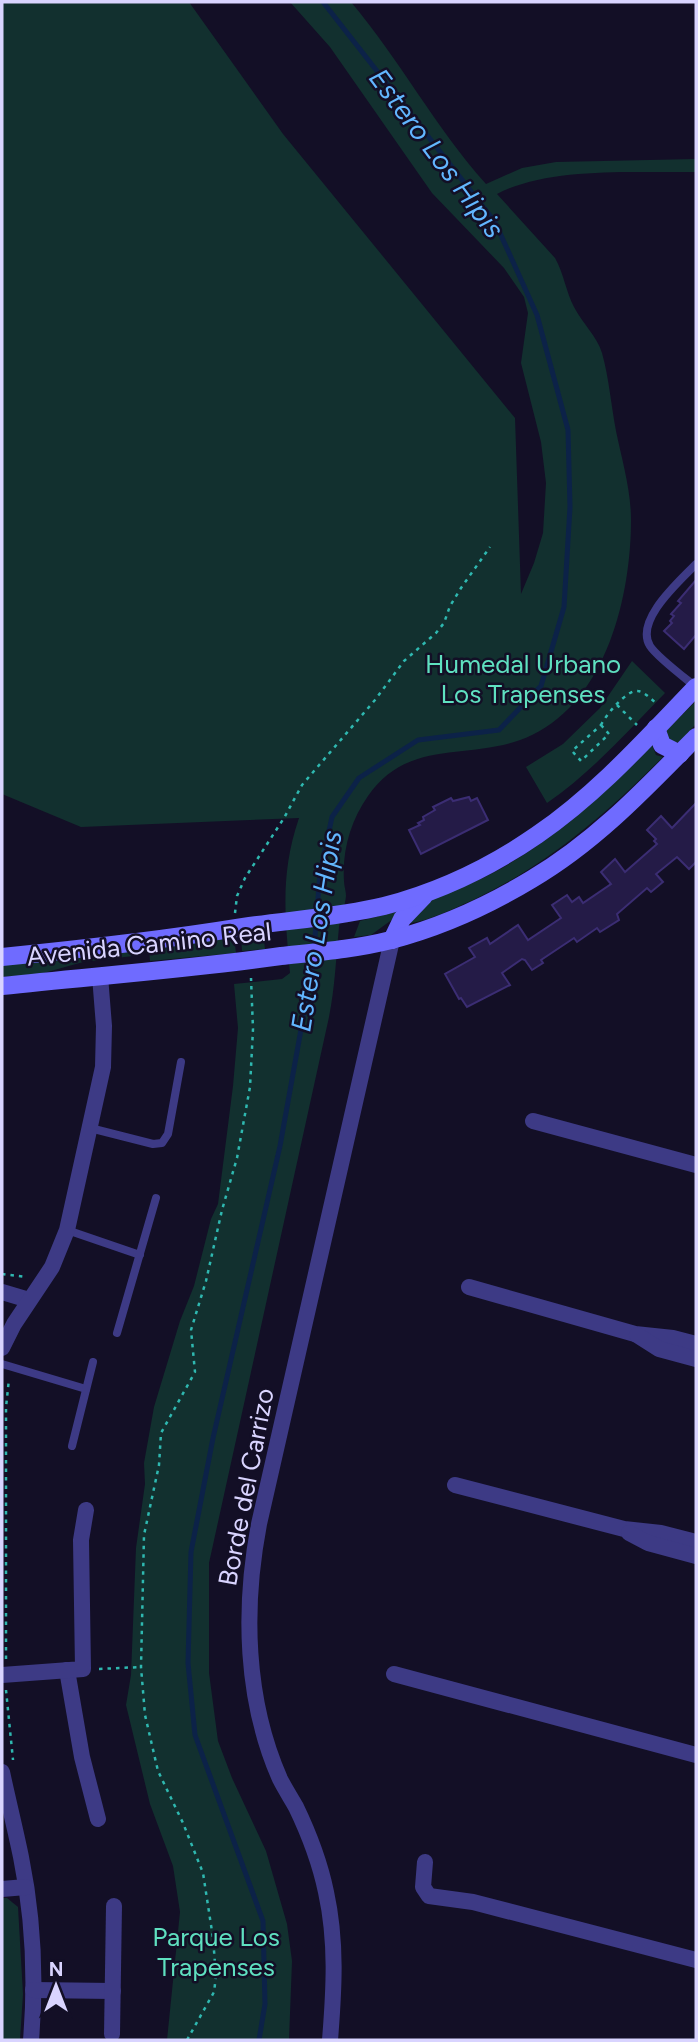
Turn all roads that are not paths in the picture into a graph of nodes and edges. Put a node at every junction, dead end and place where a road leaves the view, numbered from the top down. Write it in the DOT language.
graph roads {
  1 [pos="696,564"];
  2 [pos="696,687"];
  3 [pos="650,720"];
  4 [pos="696,737"];
  5 [pos="680,754"];
  6 [pos="432,889"];
  7 [pos="392,940"];
  8 [pos="141,942"];
  9 [pos="2,957"];
  10 [pos="126,973"];
  11 [pos="100,976"];
  12 [pos="2,986"];
  13 [pos="181,1062"];
  14 [pos="533,1121"];
  15 [pos="90,1128"];
  16 [pos="694,1166"];
  17 [pos="156,1198"];
  18 [pos="67,1230"];
  19 [pos="140,1255"];
  20 [pos="469,1287"];
  21 [pos="2,1292"];
  22 [pos="29,1300"];
  23 [pos="117,1333"];
  24 [pos="635,1334"];
  25 [pos="696,1344"];
  26 [pos="2,1348"];
  27 [pos="696,1359"];
  28 [pos="93,1362"];
  29 [pos="2,1364"];
  30 [pos="86,1389"];
  31 [pos="72,1446"];
  32 [pos="455,1485"];
  33 [pos="86,1510"];
  34 [pos="624,1530"];
  35 [pos="696,1542"];
  36 [pos="696,1556"];
  37 [pos="75,1670"];
  38 [pos="394,1674"];
  39 [pos="2,1675"];
  40 [pos="696,1755"];
  41 [pos="2,1772"];
  42 [pos="97,1819"];
  43 [pos="425,1862"];
  44 [pos="26,1887"];
  45 [pos="2,1889"];
  46 [pos="114,1906"];
  47 [pos="696,1960"];
  48 [pos="33,1990"];
  49 [pos="113,1991"];
  50 [pos="112,2034"];
  51 [pos="31,2040"];
  52 [pos="330,2040"];
  1 -- 2 [label="lane"];
  2 -- 3 [label="main road"];
  3 -- 5 [label="main road"];
  3 -- 6 [label="main road"];
  4 -- 5 [label="main road, Avenida Camino Real"];
  5 -- 7 [label="main road, Avenida Camino Real"];
  6 -- 7 [label="main road"];
  6 -- 8 [label="main road, Avenida Camino Real"];
  7 -- 10 [label="main road, Avenida Camino Real"];
  7 -- 52 [label="street, Borde del Carrizo"];
  8 -- 9 [label="main road, Avenida Camino Real"];
  8 -- 10 [label="main road"];
  10 -- 11 [label="main road, Avenida Camino Real"];
  11 -- 12 [label="main road, Avenida Camino Real"];
  11 -- 15 [label="street"];
  13 -- 15 [label="lane"];
  14 -- 16 [label="street"];
  15 -- 18 [label="street"];
  17 -- 19 [label="lane"];
  18 -- 19 [label="lane"];
  18 -- 22 [label="street"];
  19 -- 23 [label="lane"];
  20 -- 24 [label="street"];
  21 -- 22 [label="street"];
  22 -- 26 [label="street"];
  24 -- 25 [label="street"];
  24 -- 27 [label="street"];
  28 -- 30 [label="lane"];
  29 -- 30 [label="lane"];
  30 -- 31 [label="lane"];
  32 -- 34 [label="street"];
  33 -- 37 [label="street"];
  34 -- 35 [label="street"];
  34 -- 36 [label="street"];
  37 -- 39 [label="street"];
  37 -- 42 [label="street"];
  38 -- 40 [label="street"];
  41 -- 44 [label="street"];
  43 -- 47 [label="street"];
  44 -- 45 [label="street"];
  44 -- 48 [label="street"];
  46 -- 49 [label="street"];
  48 -- 49 [label="street"];
  48 -- 51 [label="street"];
  49 -- 50 [label="street"];
}
